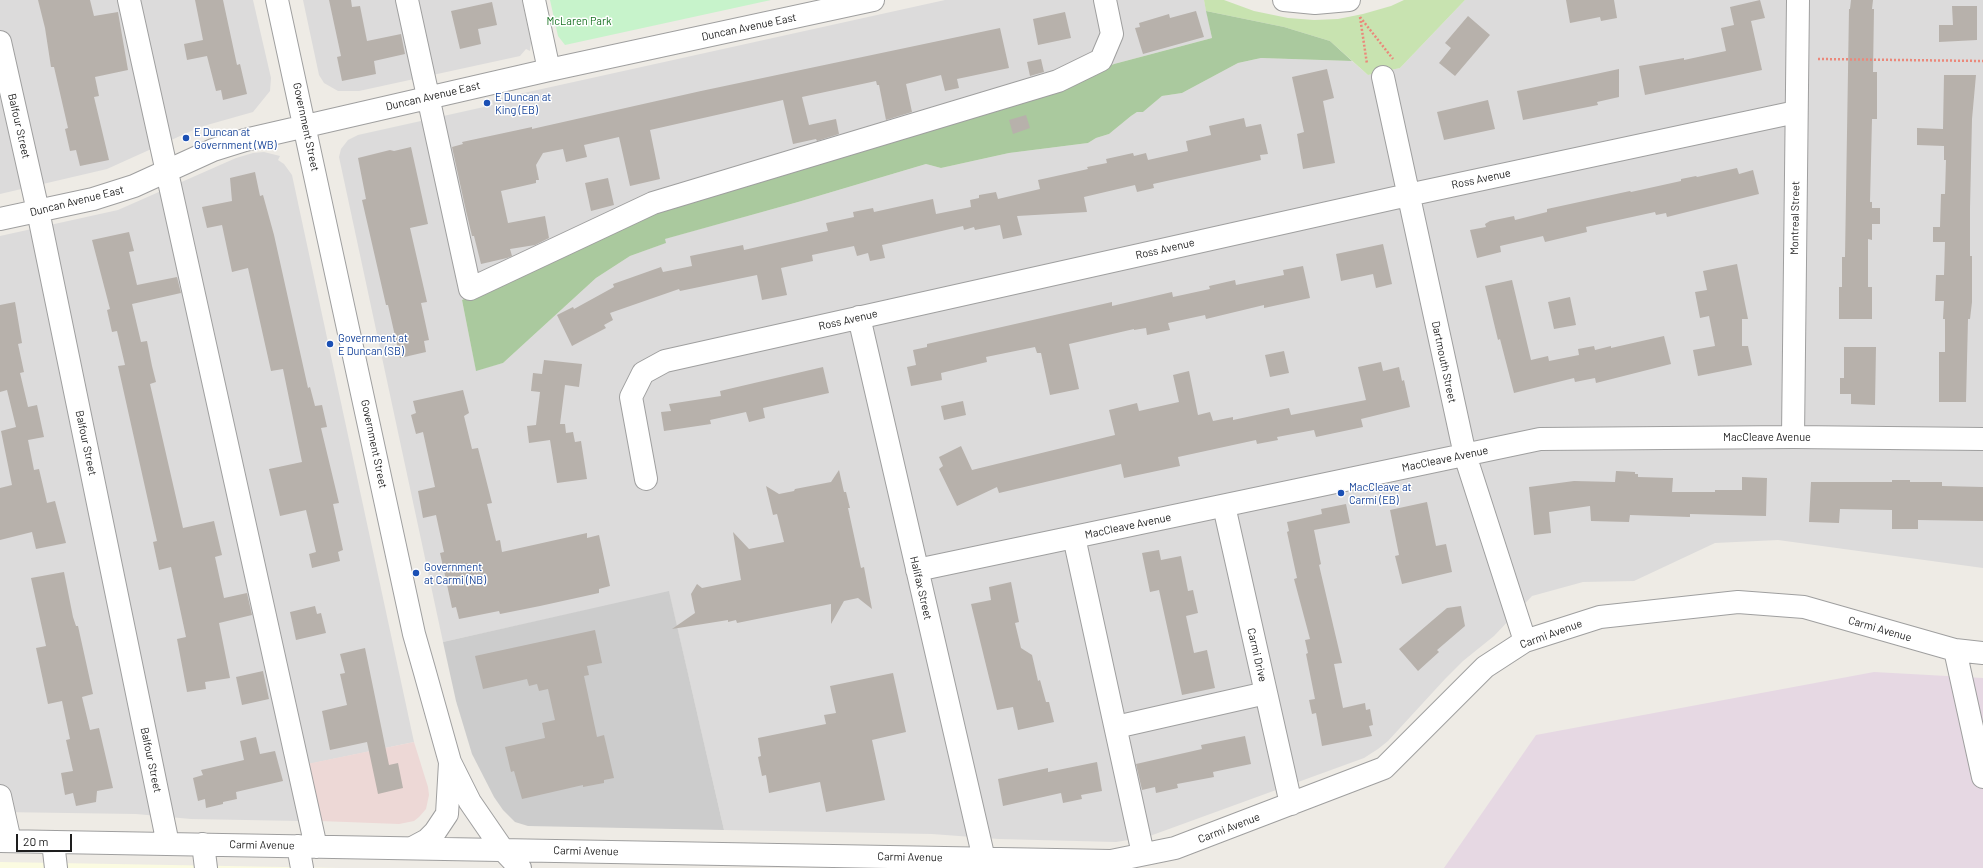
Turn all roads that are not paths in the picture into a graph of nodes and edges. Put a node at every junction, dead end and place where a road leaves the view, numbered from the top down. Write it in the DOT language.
graph roads {
  1 [pos="129,0"];
  2 [pos="277,0"];
  3 [pos="407,0"];
  4 [pos="534,0"];
  5 [pos="873,0"];
  6 [pos="1105,0"];
  7 [pos="1284,0"];
  8 [pos="1798,0"];
  9 [pos="1349,6"];
  10 [pos="0,42"];
  11 [pos="549,70"];
  12 [pos="1383,77"];
  13 [pos="428,98"];
  14 [pos="1796,112"];
  15 [pos="306,125"];
  16 [pos="166,170"];
  17 [pos="1408,195"];
  18 [pos="38,211"];
  19 [pos="0,219"];
  20 [pos="859,317"];
  21 [pos="1793,436"];
  22 [pos="1983,439"];
  23 [pos="1465,455"];
  24 [pos="646,479"];
  25 [pos="1224,506"];
  26 [pos="1074,537"];
  27 [pos="917,570"];
  28 [pos="1525,641"];
  29 [pos="1955,650"];
  30 [pos="1983,653"];
  31 [pos="1266,692"];
  32 [pos="1983,705"];
  33 [pos="1116,727"];
  34 [pos="1975,740"];
  35 [pos="450,762"];
  36 [pos="1983,777"];
  37 [pos="0,796"];
  38 [pos="1291,804"];
  39 [pos="5,841"];
  40 [pos="52,842"];
  41 [pos="168,844"];
  42 [pos="203,844"];
  43 [pos="307,846"];
  44 [pos="412,848"];
  45 [pos="503,850"];
  46 [pos="641,852"];
  47 [pos="1144,854"];
  48 [pos="984,859"];
  49 [pos="56,868"];
  50 [pos="206,868"];
  51 [pos="302,868"];
  52 [pos="520,868"];
  53 [pos="611,868"];
  1 -- 16 [label="street"];
  2 -- 15 [label="street, Government Street"];
  3 -- 13 [label="street"];
  4 -- 11 [label="street"];
  5 -- 11 [label="street, Duncan Avenue East"];
  6 -- 13 [label="street"];
  7 -- 9 [label="street"];
  8 -- 14 [label="street, Montreal Street"];
  10 -- 18 [label="street, Balfour Street"];
  11 -- 13 [label="street, Duncan Avenue East"];
  12 -- 17 [label="street, Dartmouth Street"];
  13 -- 15 [label="street, Duncan Avenue East"];
  14 -- 17 [label="street, Ross Avenue"];
  14 -- 21 [label="street, Montreal Street"];
  15 -- 16 [label="street, Duncan Avenue East"];
  15 -- 35 [label="street, Government Street"];
  16 -- 18 [label="street, Duncan Avenue East"];
  16 -- 43 [label="street"];
  17 -- 20 [label="street, Ross Avenue"];
  17 -- 23 [label="street, Dartmouth Street"];
  18 -- 19 [label="street, Duncan Avenue East"];
  18 -- 41 [label="street, Balfour Street"];
  20 -- 24 [label="street, Ross Avenue"];
  20 -- 27 [label="street, Halifax Street"];
  21 -- 22 [label="street, MacCleave Avenue"];
  21 -- 23 [label="street, MacCleave Avenue"];
  23 -- 25 [label="street, MacCleave Avenue"];
  23 -- 28 [label="street, Dartmouth Street"];
  25 -- 26 [label="street, MacCleave Avenue"];
  25 -- 31 [label="street, Carmi Drive"];
  26 -- 27 [label="street, MacCleave Avenue"];
  26 -- 33 [label="street"];
  27 -- 48 [label="street, Halifax Street"];
  28 -- 29 [label="street, Carmi Avenue"];
  28 -- 38 [label="street, Carmi Avenue"];
  29 -- 30 [label="street, Carmi Avenue"];
  29 -- 34 [label="street"];
  31 -- 33 [label="street"];
  31 -- 38 [label="street, Carmi Drive"];
  32 -- 34 [label="street"];
  33 -- 47 [label="street"];
  34 -- 36 [label="street"];
  35 -- 44 [label="street"];
  35 -- 45 [label="street, Government Street"];
  37 -- 39 [label="street"];
  38 -- 47 [label="street, Carmi Avenue"];
  39 -- 40 [label="street, Carmi Avenue"];
  40 -- 41 [label="street, Carmi Avenue"];
  40 -- 49 [label="street"];
  41 -- 42 [label="street, Carmi Avenue"];
  42 -- 43 [label="street, Carmi Avenue"];
  42 -- 50 [label="street"];
  43 -- 44 [label="street, Carmi Avenue"];
  43 -- 51 [label="street"];
  44 -- 45 [label="street, Carmi Avenue"];
  45 -- 46 [label="street, Carmi Avenue"];
  45 -- 52 [label="street, Government Street"];
  46 -- 48 [label="street, Carmi Avenue"];
  46 -- 53 [label="street"];
  47 -- 48 [label="street, Carmi Avenue"];
}
